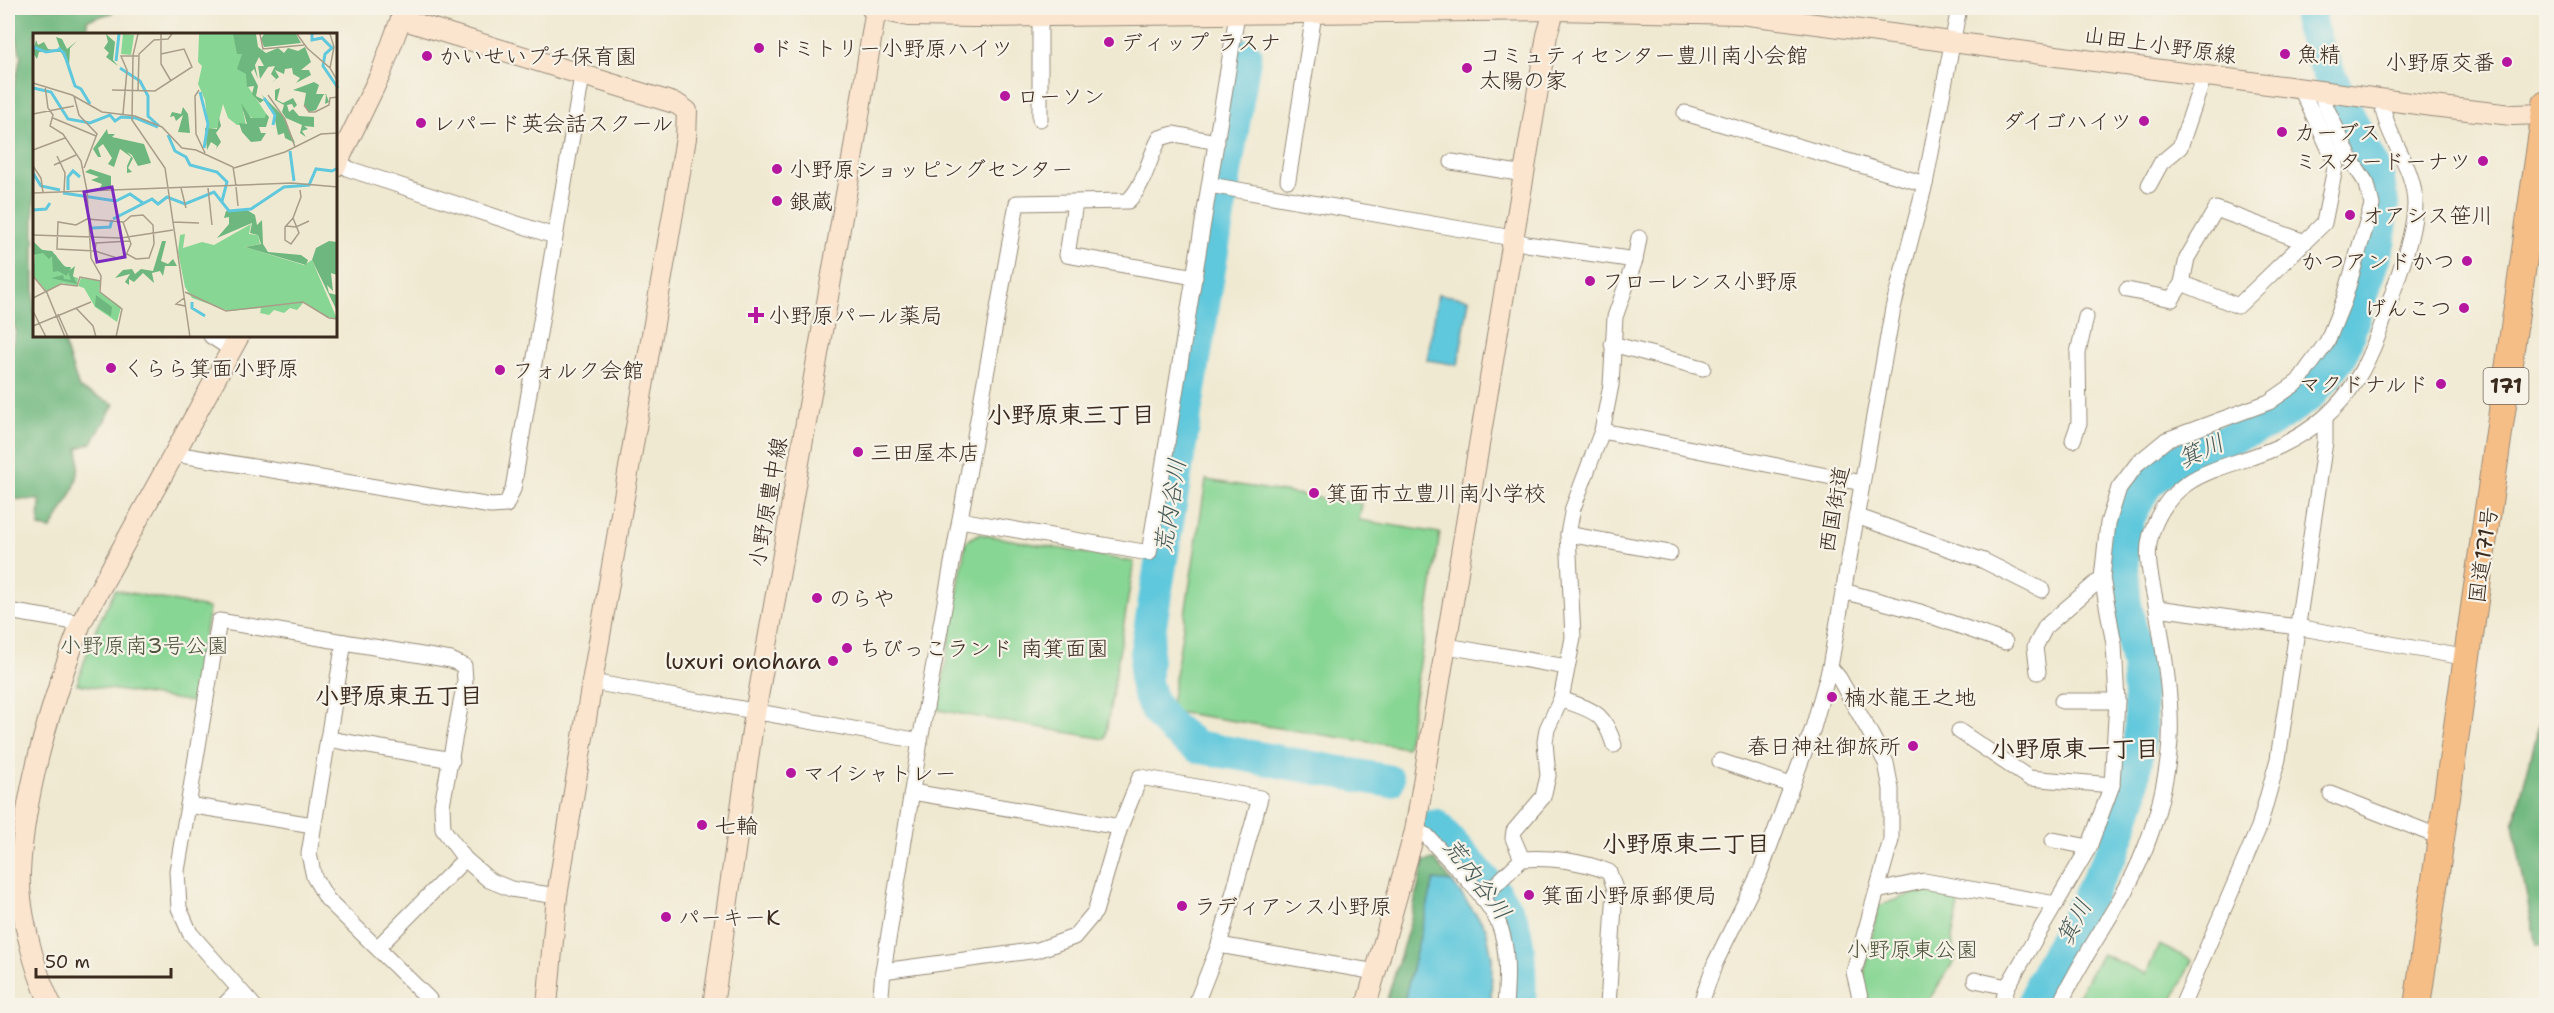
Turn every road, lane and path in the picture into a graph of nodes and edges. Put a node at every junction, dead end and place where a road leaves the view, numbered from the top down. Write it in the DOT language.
graph roads {
  1 [pos="874,8"];
  2 [pos="1959,8"];
  3 [pos="1555,9"];
  4 [pos="1756,12"];
  5 [pos="403,13"];
  6 [pos="1314,14"];
  7 [pos="1237,15"];
  8 [pos="1040,16"];
  9 [pos="1952,41"];
  10 [pos="2204,75"];
  11 [pos="582,76"];
  12 [pos="2316,91"];
  13 [pos="2382,99"];
  14 [pos="2546,111"];
  15 [pos="1685,114"];
  16 [pos="1040,119"];
  17 [pos="1217,142"];
  18 [pos="338,162"];
  19 [pos="1452,162"];
  20 [pos="338,164"];
  21 [pos="1524,174"];
  22 [pos="1288,180"];
  23 [pos="1925,184"];
  24 [pos="2148,185"];
  25 [pos="1220,187"];
  26 [pos="1075,203"];
  27 [pos="554,236"];
  28 [pos="1639,238"];
  29 [pos="1513,240"];
  30 [pos="2305,242"];
  31 [pos="1635,260"];
  32 [pos="1195,277"];
  33 [pos="2182,283"];
  34 [pos="2127,290"];
  35 [pos="2086,317"];
  36 [pos="220,338"];
  37 [pos="235,342"];
  38 [pos="1612,344"];
  39 [pos="1703,368"];
  40 [pos="2325,418"];
  41 [pos="1602,431"];
  42 [pos="2073,440"];
  43 [pos="175,454"];
  44 [pos="1862,483"];
  45 [pos="1856,516"];
  46 [pos="960,520"];
  47 [pos="1568,534"];
  48 [pos="1670,553"];
  49 [pos="2102,578"];
  50 [pos="2042,590"];
  51 [pos="1843,591"];
  52 [pos="2157,608"];
  53 [pos="8,611"];
  54 [pos="81,623"];
  55 [pos="2297,627"];
  56 [pos="344,642"];
  57 [pos="2005,642"];
  58 [pos="1447,646"];
  59 [pos="2468,658"];
  60 [pos="1567,667"];
  61 [pos="1830,667"];
  62 [pos="2038,672"];
  63 [pos="592,682"];
  64 [pos="1561,699"];
  65 [pos="2062,701"];
  66 [pos="2117,701"];
  67 [pos="757,711"];
  68 [pos="1959,731"];
  69 [pos="328,739"];
  70 [pos="920,741"];
  71 [pos="1614,745"];
  72 [pos="452,760"];
  73 [pos="1720,761"];
  74 [pos="1791,785"];
  75 [pos="2112,785"];
  76 [pos="912,792"];
  77 [pos="2331,794"];
  78 [pos="188,805"];
  79 [pos="313,825"];
  80 [pos="1120,827"];
  81 [pos="1415,831"];
  82 [pos="2442,838"];
  83 [pos="2054,840"];
  84 [pos="2090,847"];
  85 [pos="1522,859"];
  86 [pos="465,860"];
  87 [pos="1877,891"];
  88 [pos="557,896"];
  89 [pos="1482,898"];
  90 [pos="2055,904"];
  91 [pos="1219,945"];
  92 [pos="378,947"];
  93 [pos="883,971"];
  94 [pos="1376,972"];
  95 [pos="1975,980"];
  96 [pos="2007,987"];
  97 [pos="238,991"];
  98 [pos="430,1003"];
  99 [pos="52,1005"];
  100 [pos="223,1005"];
  101 [pos="254,1005"];
  102 [pos="547,1005"];
  103 [pos="713,1005"];
  104 [pos="880,1005"];
  105 [pos="1195,1005"];
  106 [pos="1366,1005"];
  107 [pos="1505,1005"];
  108 [pos="1608,1005"];
  109 [pos="1700,1005"];
  110 [pos="1862,1005"];
  111 [pos="2002,1005"];
  112 [pos="2059,1005"];
  113 [pos="2182,1005"];
  114 [pos="2417,1005"];
  1 -- 8 [label="street, 山田上小野原線"];
  1 -- 67 [label="street, 小野原豊中線"];
  2 -- 9 [label="street, 西国街道"];
  3 -- 4 [label="street, 山田上小野原線"];
  3 -- 6 [label="street, 山田上小野原線"];
  3 -- 21 [label="street"];
  4 -- 9 [label="street, 山田上小野原線"];
  5 -- 11 [label="street"];
  5 -- 18 [label="street"];
  6 -- 7 [label="street, 山田上小野原線"];
  6 -- 22 [label="street"];
  7 -- 8 [label="street, 山田上小野原線"];
  7 -- 17 [label="street"];
  8 -- 16 [label="street"];
  9 -- 10 [label="street, 山田上小野原線"];
  9 -- 23 [label="street, 西国街道"];
  10 -- 12 [label="street, 山田上小野原線"];
  10 -- 24 [label="street"];
  11 -- 27 [label="street"];
  11 -- 63 [label="street"];
  12 -- 13 [label="street, 山田上小野原線"];
  12 -- 30 [label="street"];
  12 -- 49 [label="street"];
  13 -- 14 [label="street, 山田上小野原線"];
  13 -- 40 [label="street"];
  14 -- 59 [label="highway, 国道171号 / 171"];
  15 -- 23 [label="street"];
  17 -- 25 [label="street"];
  17 -- 26 [label="street"];
  19 -- 21 [label="street"];
  20 -- 27 [label="street"];
  21 -- 29 [label="street"];
  23 -- 44 [label="street, 西国街道"];
  25 -- 29 [label="street"];
  25 -- 32 [label="street"];
  26 -- 32 [label="street"];
  26 -- 46 [label="street"];
  27 -- 43 [label="street"];
  28 -- 31 [label="street"];
  29 -- 31 [label="street"];
  29 -- 58 [label="street"];
  30 -- 33 [label="street"];
  30 -- 33 [label="street"];
  31 -- 38 [label="street"];
  32 -- 46 [label="street"];
  33 -- 34 [label="street"];
  35 -- 42 [label="street"];
  36 -- 37 [label="street"];
  37 -- 43 [label="street"];
  38 -- 39 [label="street"];
  38 -- 41 [label="street"];
  40 -- 52 [label="street"];
  40 -- 55 [label="street"];
  41 -- 44 [label="street"];
  41 -- 47 [label="street"];
  43 -- 54 [label="street"];
  44 -- 45 [label="street, 西国街道"];
  45 -- 50 [label="street"];
  45 -- 51 [label="street, 西国街道"];
  46 -- 70 [label="street"];
  47 -- 48 [label="street"];
  47 -- 60 [label="street"];
  49 -- 62 [label="street"];
  49 -- 66 [label="street"];
  51 -- 57 [label="street"];
  51 -- 61 [label="street, 西国街道"];
  52 -- 55 [label="street"];
  52 -- 112 [label="street"];
  53 -- 54 [label="street"];
  54 -- 99 [label="street"];
  55 -- 59 [label="street"];
  55 -- 113 [label="street"];
  56 -- 69 [label="street"];
  56 -- 72 [label="street"];
  56 -- 78 [label="street"];
  58 -- 60 [label="street"];
  58 -- 81 [label="street"];
  59 -- 82 [label="highway, 国道171号 / 171"];
  60 -- 64 [label="street"];
  61 -- 74 [label="street, 西国街道"];
  61 -- 87 [label="street"];
  63 -- 67 [label="street"];
  63 -- 88 [label="street"];
  64 -- 71 [label="street"];
  64 -- 85 [label="street"];
  65 -- 66 [label="street"];
  66 -- 75 [label="street"];
  67 -- 70 [label="street"];
  67 -- 103 [label="street, 小野原豊中線"];
  68 -- 75 [label="street"];
  69 -- 72 [label="street"];
  69 -- 79 [label="street"];
  70 -- 76 [label="street"];
  72 -- 86 [label="street"];
  73 -- 74 [label="street"];
  74 -- 109 [label="street, 西国街道"];
  75 -- 84 [label="street"];
  76 -- 80 [label="street"];
  76 -- 93 [label="street"];
  77 -- 82 [label="street"];
  78 -- 79 [label="street"];
  78 -- 97 [label="street"];
  79 -- 92 [label="street"];
  80 -- 91 [label="street"];
  80 -- 93 [label="street"];
  81 -- 89 [label="street"];
  81 -- 94 [label="street"];
  82 -- 114 [label="highway, 国道171号 / 171"];
  83 -- 84 [label="street"];
  84 -- 90 [label="street"];
  85 -- 89 [label="street"];
  85 -- 108 [label="street"];
  86 -- 88 [label="street"];
  86 -- 92 [label="street"];
  87 -- 90 [label="street"];
  87 -- 110 [label="street"];
  88 -- 102 [label="street"];
  89 -- 107 [label="street"];
  90 -- 96 [label="street"];
  91 -- 94 [label="street"];
  91 -- 105 [label="street"];
  92 -- 98 [label="street"];
  93 -- 104 [label="street"];
  94 -- 106 [label="street"];
  95 -- 96 [label="street"];
  96 -- 111 [label="street"];
  97 -- 100 [label="street"];
  97 -- 101 [label="street"];
}
